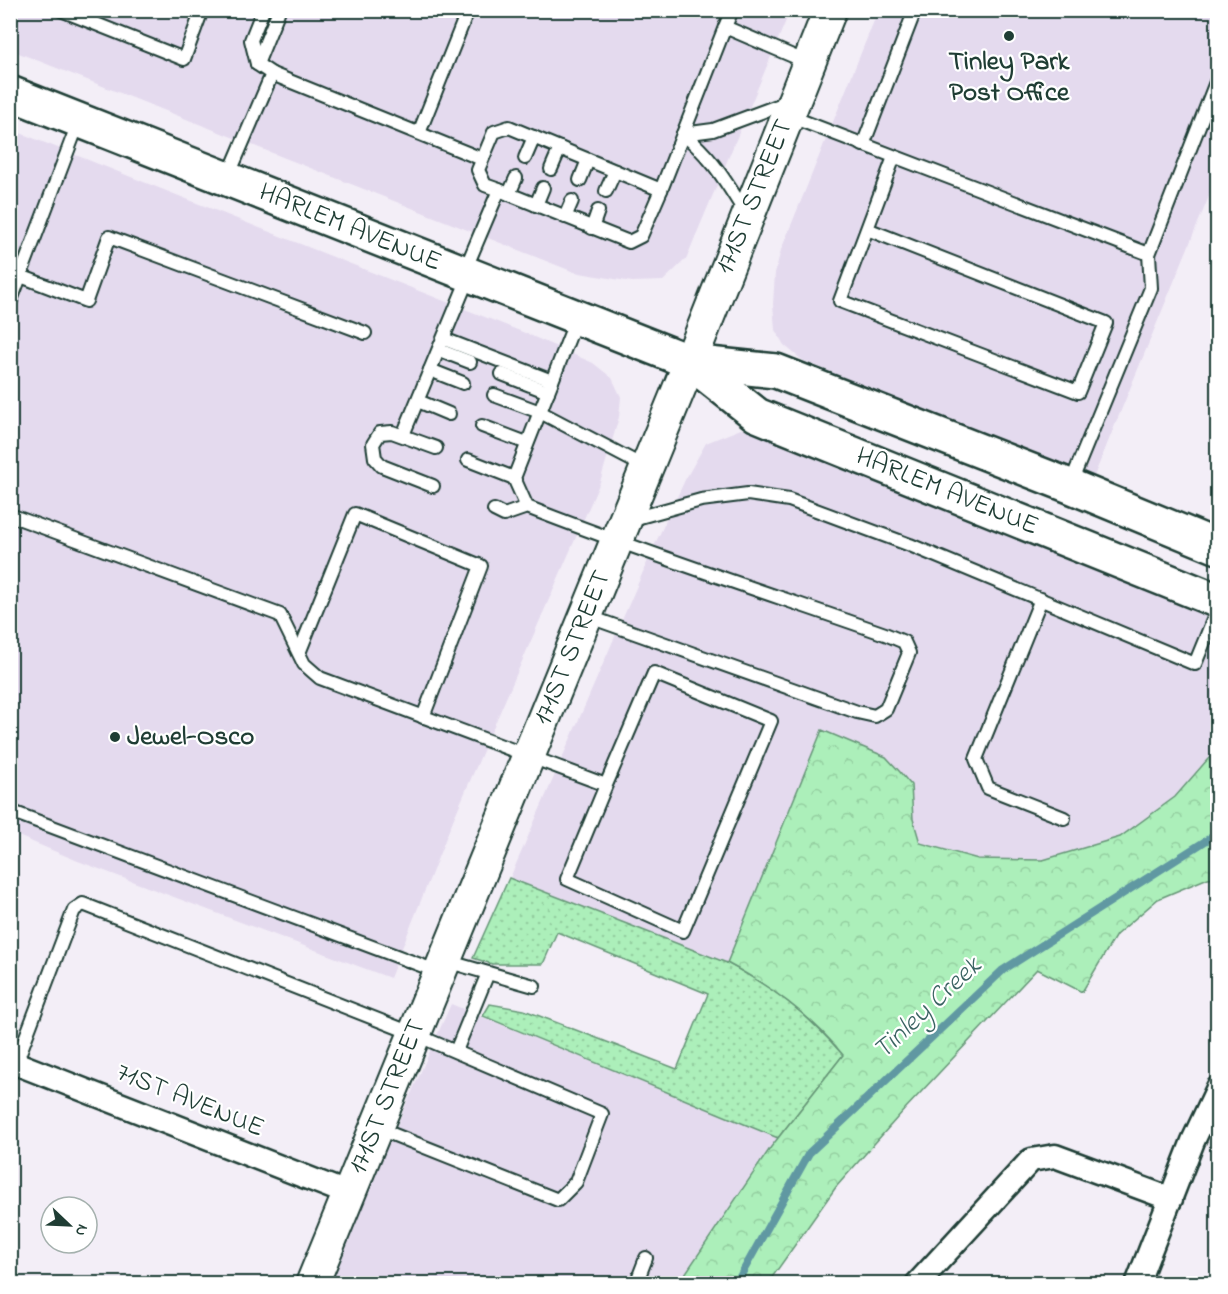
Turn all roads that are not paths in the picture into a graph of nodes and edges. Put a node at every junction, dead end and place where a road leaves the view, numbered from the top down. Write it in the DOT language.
graph roads {
  1 [pos="61,10"];
  2 [pos="202,10"];
  3 [pos="263,10"];
  4 [pos="279,10"];
  5 [pos="468,10"];
  6 [pos="732,10"];
  7 [pos="830,10"];
  8 [pos="915,10"];
  9 [pos="725,27"];
  10 [pos="809,63"];
  11 [pos="257,64"];
  12 [pos="272,74"];
  13 [pos="1218,77"];
  14 [pos="10,93"];
  15 [pos="791,108"];
  16 [pos="79,120"];
  17 [pos="419,134"];
  18 [pos="683,134"];
  19 [pos="534,137"];
  20 [pos="862,145"];
  21 [pos="560,148"];
  22 [pos="894,157"];
  23 [pos="525,158"];
  24 [pos="482,159"];
  25 [pos="588,160"];
  26 [pos="551,169"];
  27 [pos="615,171"];
  28 [pos="516,178"];
  29 [pos="227,179"];
  30 [pos="580,180"];
  31 [pos="543,188"];
  32 [pos="661,190"];
  33 [pos="606,191"];
  34 [pos="504,192"];
  35 [pos="572,201"];
  36 [pos="536,205"];
  37 [pos="598,211"];
  38 [pos="565,217"];
  39 [pos="748,217"];
  40 [pos="592,228"];
  41 [pos="867,229"];
  42 [pos="1149,254"];
  43 [pos="16,274"];
  44 [pos="467,274"];
  45 [pos="10,303"];
  46 [pos="577,317"];
  47 [pos="365,333"];
  48 [pos="441,344"];
  49 [pos="471,362"];
  50 [pos="690,362"];
  51 [pos="430,370"];
  52 [pos="502,374"];
  53 [pos="463,383"];
  54 [pos="550,386"];
  55 [pos="494,395"];
  56 [pos="418,401"];
  57 [pos="540,412"];
  58 [pos="449,414"];
  59 [pos="482,426"];
  60 [pos="403,435"];
  61 [pos="527,443"];
  62 [pos="436,448"];
  63 [pos="468,460"];
  64 [pos="646,468"];
  65 [pos="514,478"];
  66 [pos="433,486"];
  67 [pos="1070,486"];
  68 [pos="526,507"];
  69 [pos="494,510"];
  70 [pos="10,516"];
  71 [pos="620,532"];
  72 [pos="1218,547"];
  73 [pos="1041,600"];
  74 [pos="1218,601"];
  75 [pos="1218,608"];
  76 [pos="586,615"];
  77 [pos="299,653"];
  78 [pos="423,717"];
  79 [pos="528,756"];
  80 [pos="606,785"];
  81 [pos="10,811"];
  82 [pos="1064,818"];
  83 [pos="442,967"];
  84 [pos="488,973"];
  85 [pos="534,986"];
  86 [pos="414,1034"];
  87 [pos="456,1051"];
  88 [pos="13,1062"];
  89 [pos="1218,1088"];
  90 [pos="376,1127"];
  91 [pos="349,1194"];
  92 [pos="1172,1199"];
  93 [pos="646,1258"];
  94 [pos="312,1284"];
  95 [pos="636,1284"];
  96 [pos="917,1284"];
  97 [pos="1137,1284"];
  1 -- 2 [label="lane"];
  3 -- 11 [label="lane"];
  4 -- 11 [label="lane"];
  5 -- 17 [label="lane"];
  6 -- 9 [label="lane"];
  7 -- 10 [label="street, 171ST STREET"];
  8 -- 20 [label="lane"];
  9 -- 10 [label="lane"];
  9 -- 18 [label="lane"];
  10 -- 15 [label="street, 171ST STREET"];
  11 -- 12 [label="lane"];
  12 -- 17 [label="lane"];
  12 -- 29 [label="lane"];
  13 -- 42 [label="lane"];
  14 -- 16 [label="main road, HARLEM AVENUE"];
  15 -- 18 [label="lane"];
  15 -- 20 [label="lane"];
  15 -- 39 [label="street, 171ST STREET"];
  16 -- 29 [label="main road, HARLEM AVENUE"];
  16 -- 43 [label="lane"];
  17 -- 24 [label="lane"];
  18 -- 32 [label="lane"];
  18 -- 39 [label="lane"];
  19 -- 21 [label="lane"];
  19 -- 23 [label="lane"];
  19 -- 24 [label="lane"];
  20 -- 22 [label="lane"];
  21 -- 25 [label="lane"];
  21 -- 26 [label="lane"];
  22 -- 41 [label="lane"];
  22 -- 42 [label="lane"];
  24 -- 34 [label="lane"];
  25 -- 27 [label="lane"];
  25 -- 30 [label="lane"];
  27 -- 32 [label="lane"];
  27 -- 33 [label="lane"];
  28 -- 34 [label="lane"];
  29 -- 44 [label="main road, HARLEM AVENUE"];
  31 -- 36 [label="lane"];
  32 -- 40 [label="lane"];
  34 -- 36 [label="lane"];
  34 -- 44 [label="lane"];
  35 -- 38 [label="lane"];
  36 -- 38 [label="lane"];
  37 -- 40 [label="lane"];
  38 -- 40 [label="lane"];
  39 -- 50 [label="street, 171ST STREET"];
  41 -- 41 [label="lane"];
  42 -- 67 [label="lane"];
  43 -- 45 [label="lane"];
  43 -- 47 [label="lane"];
  44 -- 46 [label="main road, HARLEM AVENUE"];
  44 -- 48 [label="lane"];
  46 -- 50 [label="main road, HARLEM AVENUE"];
  46 -- 54 [label="lane"];
  48 -- 49 [label="lane"];
  48 -- 51 [label="lane"];
  48 -- 54 [label="lane"];
  50 -- 64 [label="street, 171ST STREET"];
  50 -- 67 [label="main road, HARLEM AVENUE"];
  50 -- 74 [label="main road, HARLEM AVENUE"];
  51 -- 53 [label="lane"];
  51 -- 56 [label="lane"];
  52 -- 54 [label="lane"];
  54 -- 57 [label="lane"];
  55 -- 57 [label="lane"];
  56 -- 58 [label="lane"];
  56 -- 60 [label="lane"];
  57 -- 61 [label="lane"];
  57 -- 64 [label="lane"];
  59 -- 61 [label="lane"];
  60 -- 62 [label="lane"];
  60 -- 66 [label="lane"];
  61 -- 65 [label="lane"];
  63 -- 65 [label="lane"];
  64 -- 71 [label="street, 171ST STREET"];
  65 -- 68 [label="lane"];
  67 -- 72 [label="main road, HARLEM AVENUE"];
  68 -- 69 [label="lane"];
  68 -- 71 [label="lane"];
  70 -- 77 [label="lane"];
  71 -- 73 [label="lane"];
  71 -- 76 [label="street, 171ST STREET"];
  71 -- 76 [label="lane"];
  73 -- 75 [label="lane"];
  73 -- 82 [label="lane"];
  76 -- 79 [label="street, 171ST STREET"];
  77 -- 78 [label="lane"];
  77 -- 78 [label="lane"];
  78 -- 79 [label="lane"];
  79 -- 80 [label="lane"];
  79 -- 83 [label="street, 171ST STREET"];
  80 -- 80 [label="lane"];
  81 -- 83 [label="lane"];
  83 -- 84 [label="lane"];
  83 -- 86 [label="street, 171ST STREET"];
  84 -- 85 [label="lane"];
  84 -- 87 [label="lane"];
  86 -- 87 [label="lane"];
  86 -- 88 [label="lane"];
  86 -- 90 [label="street, 171ST STREET"];
  87 -- 90 [label="lane"];
  88 -- 91 [label="street, 71ST AVENUE"];
  89 -- 92 [label="street"];
  90 -- 91 [label="street, 171ST STREET"];
  91 -- 94 [label="street, 171ST STREET"];
  92 -- 96 [label="street"];
  92 -- 97 [label="street"];
  93 -- 95 [label="lane"];
}
